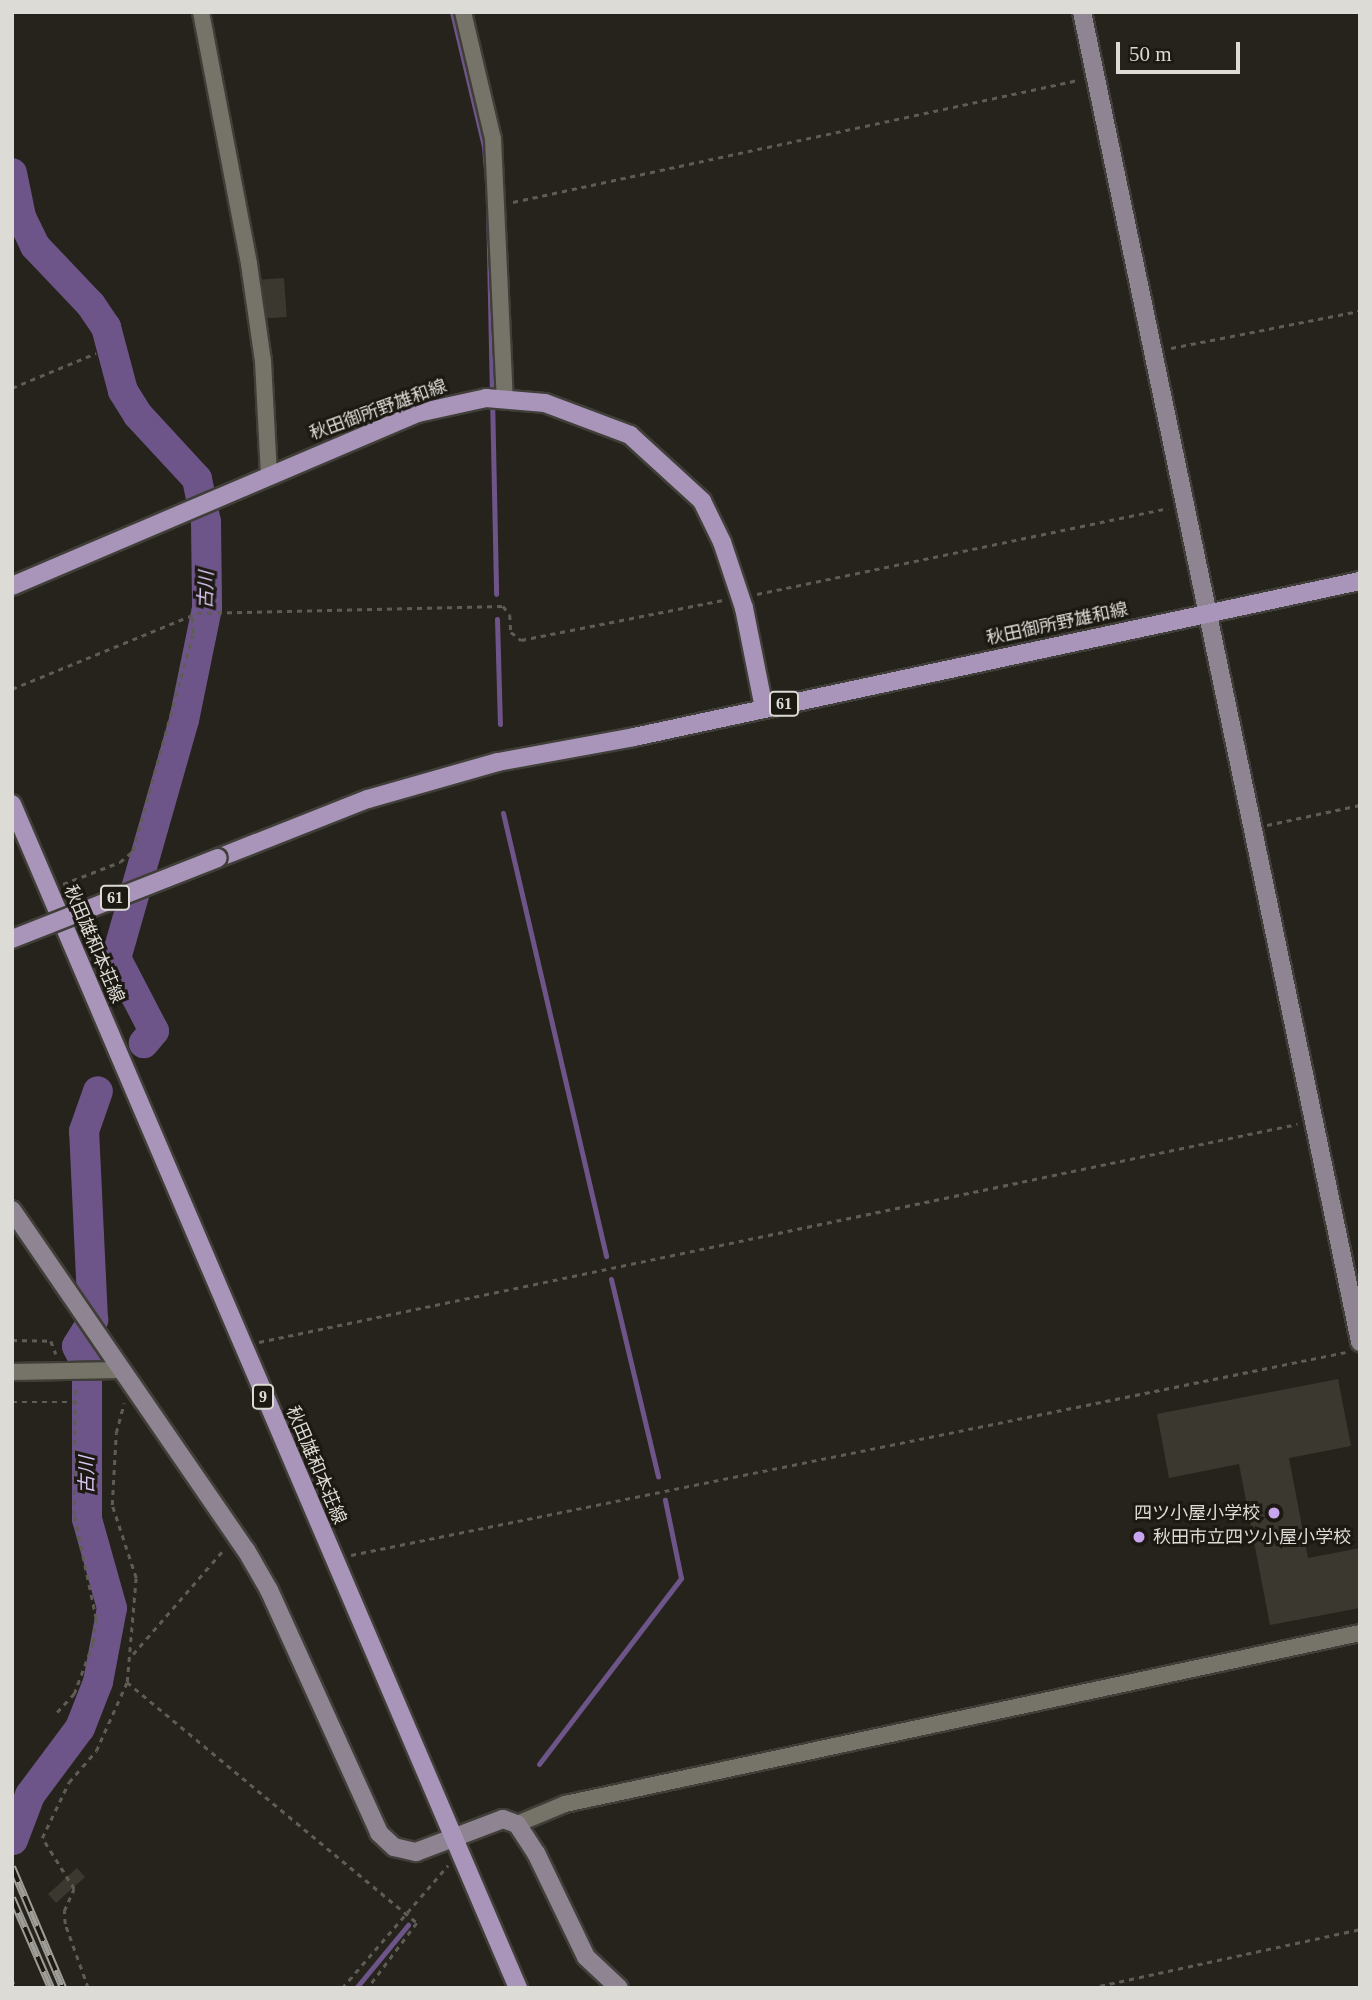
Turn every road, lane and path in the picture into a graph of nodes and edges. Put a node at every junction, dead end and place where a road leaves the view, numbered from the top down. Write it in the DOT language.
graph roads {
  1 [pos="201,12"];
  2 [pos="463,12"];
  3 [pos="1082,12"];
  4 [pos="1095,77"];
  5 [pos="499,205"];
  6 [pos="1360,311"];
  7 [pos="1152,352"];
  8 [pos="96,353"];
  9 [pos="12,388"];
  10 [pos="498,399"];
  11 [pos="269,474"];
  12 [pos="1183,504"];
  13 [pos="1360,580"];
  14 [pos="12,586"];
  15 [pos="740,597"];
  16 [pos="1210,612"];
  17 [pos="192,615"];
  18 [pos="12,689"];
  19 [pos="764,708"];
  20 [pos="12,804"];
  21 [pos="1360,805"];
  22 [pos="1254,828"];
  23 [pos="48,889"];
  24 [pos="12,939"];
  25 [pos="1314,1121"];
  26 [pos="12,1210"];
  27 [pos="12,1340"];
  28 [pos="1360,1342"];
  29 [pos="241,1346"];
  30 [pos="1360,1349"];
  31 [pos="120,1370"];
  32 [pos="72,1371"];
  33 [pos="12,1372"];
  34 [pos="135,1390"];
  35 [pos="12,1402"];
  36 [pos="75,1402"];
  37 [pos="237,1536"];
  38 [pos="333,1558"];
  39 [pos="1360,1633"];
  40 [pos="132,1655"];
  41 [pos="128,1682"];
  42 [pos="57,1712"];
  43 [pos="517,1824"];
  44 [pos="458,1846"];
  45 [pos="405,1912"];
  46 [pos="1360,1929"];
  47 [pos="12,1979"];
  48 [pos="16,1988"];
  49 [pos="88,1988"];
  50 [pos="342,1988"];
  51 [pos="368,1988"];
  52 [pos="519,1988"];
  53 [pos="619,1988"];
  54 [pos="1090,1988"];
  1 -- 11 [label="street"];
  2 -- 5 [label="street"];
  3 -- 4 [label="street"];
  4 -- 5 [label="path"];
  4 -- 7 [label="street"];
  5 -- 10 [label="street"];
  6 -- 7 [label="path"];
  7 -- 12 [label="street"];
  8 -- 9 [label="path"];
  10 -- 11 [label="main road, 秋田御所野雄和線 / 61"];
  10 -- 15 [label="main road, 秋田御所野雄和線 / 61"];
  11 -- 14 [label="main road, 秋田御所野雄和線 / 61"];
  12 -- 15 [label="path"];
  12 -- 16 [label="street"];
  13 -- 16 [label="main road, 秋田御所野雄和線 / 61"];
  15 -- 17 [label="path"];
  15 -- 19 [label="main road, 秋田御所野雄和線 / 61"];
  16 -- 19 [label="main road, 秋田御所野雄和線 / 61"];
  16 -- 22 [label="street"];
  17 -- 18 [label="path"];
  17 -- 23 [label="path"];
  19 -- 24 [label="main road, 秋田御所野雄和線 / 61, bridge"];
  20 -- 23 [label="main road, 秋田雄和本荘線 / 9"];
  21 -- 22 [label="path"];
  22 -- 25 [label="street"];
  23 -- 29 [label="main road, 秋田雄和本荘線 / 9"];
  25 -- 28 [label="street"];
  25 -- 29 [label="path"];
  26 -- 31 [label="street"];
  27 -- 32 [label="path"];
  29 -- 38 [label="main road, 秋田雄和本荘線 / 9"];
  30 -- 38 [label="path"];
  31 -- 32 [label="street"];
  31 -- 34 [label="street"];
  32 -- 33 [label="street"];
  32 -- 36 [label="path"];
  34 -- 37 [label="street"];
  34 -- 40 [label="path"];
  35 -- 36 [label="path"];
  36 -- 42 [label="path"];
  37 -- 40 [label="path"];
  37 -- 44 [label="street"];
  38 -- 44 [label="main road, 秋田雄和本荘線 / 9"];
  39 -- 43 [label="street"];
  40 -- 41 [label="path"];
  41 -- 45 [label="path"];
  41 -- 49 [label="path"];
  43 -- 44 [label="street"];
  43 -- 53 [label="street"];
  44 -- 45 [label="path"];
  44 -- 52 [label="main road, 秋田雄和本荘線 / 9"];
  45 -- 50 [label="path"];
  45 -- 51 [label="path"];
  46 -- 54 [label="path"];
  47 -- 48 [label="path"];
}
